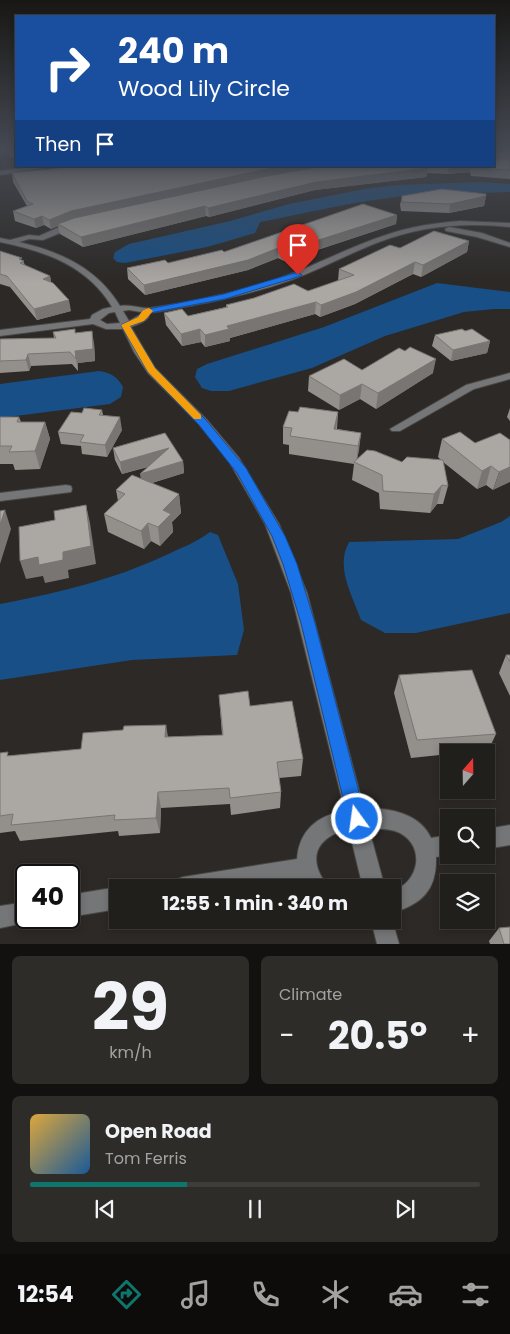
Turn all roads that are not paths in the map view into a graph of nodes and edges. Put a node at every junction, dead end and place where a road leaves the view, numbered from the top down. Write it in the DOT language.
graph roads {
  1 [pos="83,222"];
  2 [pos="510,225"];
  3 [pos="429,228"];
  4 [pos="5,241"];
  5 [pos="38,243"];
  6 [pos="510,245"];
  7 [pos="117,308"];
  8 [pos="146,312"];
  9 [pos="95,321"];
  10 [pos="125,325"];
  11 [pos="0,333"];
  12 [pos="510,376"];
  13 [pos="396,429"];
  14 [pos="66,488"];
  15 [pos="0,497"];
  16 [pos="357,819"];
  17 [pos="510,835"];
  18 [pos="495,838"];
  19 [pos="440,846"];
  20 [pos="424,849"];
  21 [pos="306,868"];
  22 [pos="238,879"];
  23 [pos="312,879"];
  24 [pos="372,879"];
  25 [pos="401,898"];
  26 [pos="109,899"];
  27 [pos="80,904"];
  28 [pos="15,915"];
  29 [pos="0,917"];
  30 [pos="384,929"];
  31 [pos="388,944"];
  1 -- 5 [label="street"];
  2 -- 3 [label="street"];
  3 -- 6 [label="street"];
  3 -- 8 [label="street"];
  4 -- 5 [label="street"];
  5 -- 7 [label="street"];
  7 -- 8 [label="street"];
  7 -- 9 [label="street"];
  7 -- 10 [label="street"];
  8 -- 10 [label="street"];
  9 -- 10 [label="street"];
  9 -- 11 [label="street"];
  10 -- 16 [label="street"];
  12 -- 13 [label="street"];
  14 -- 15 [label="street"];
  16 -- 20 [label="street"];
  16 -- 21 [label="street"];
  16 -- 24 [label="street"];
  17 -- 18 [label="street"];
  19 -- 20 [label="street"];
  20 -- 25 [label="street"];
  21 -- 22 [label="street"];
  21 -- 23 [label="street"];
  26 -- 27 [label="street"];
  28 -- 29 [label="street"];
  30 -- 31 [label="street"];
}
